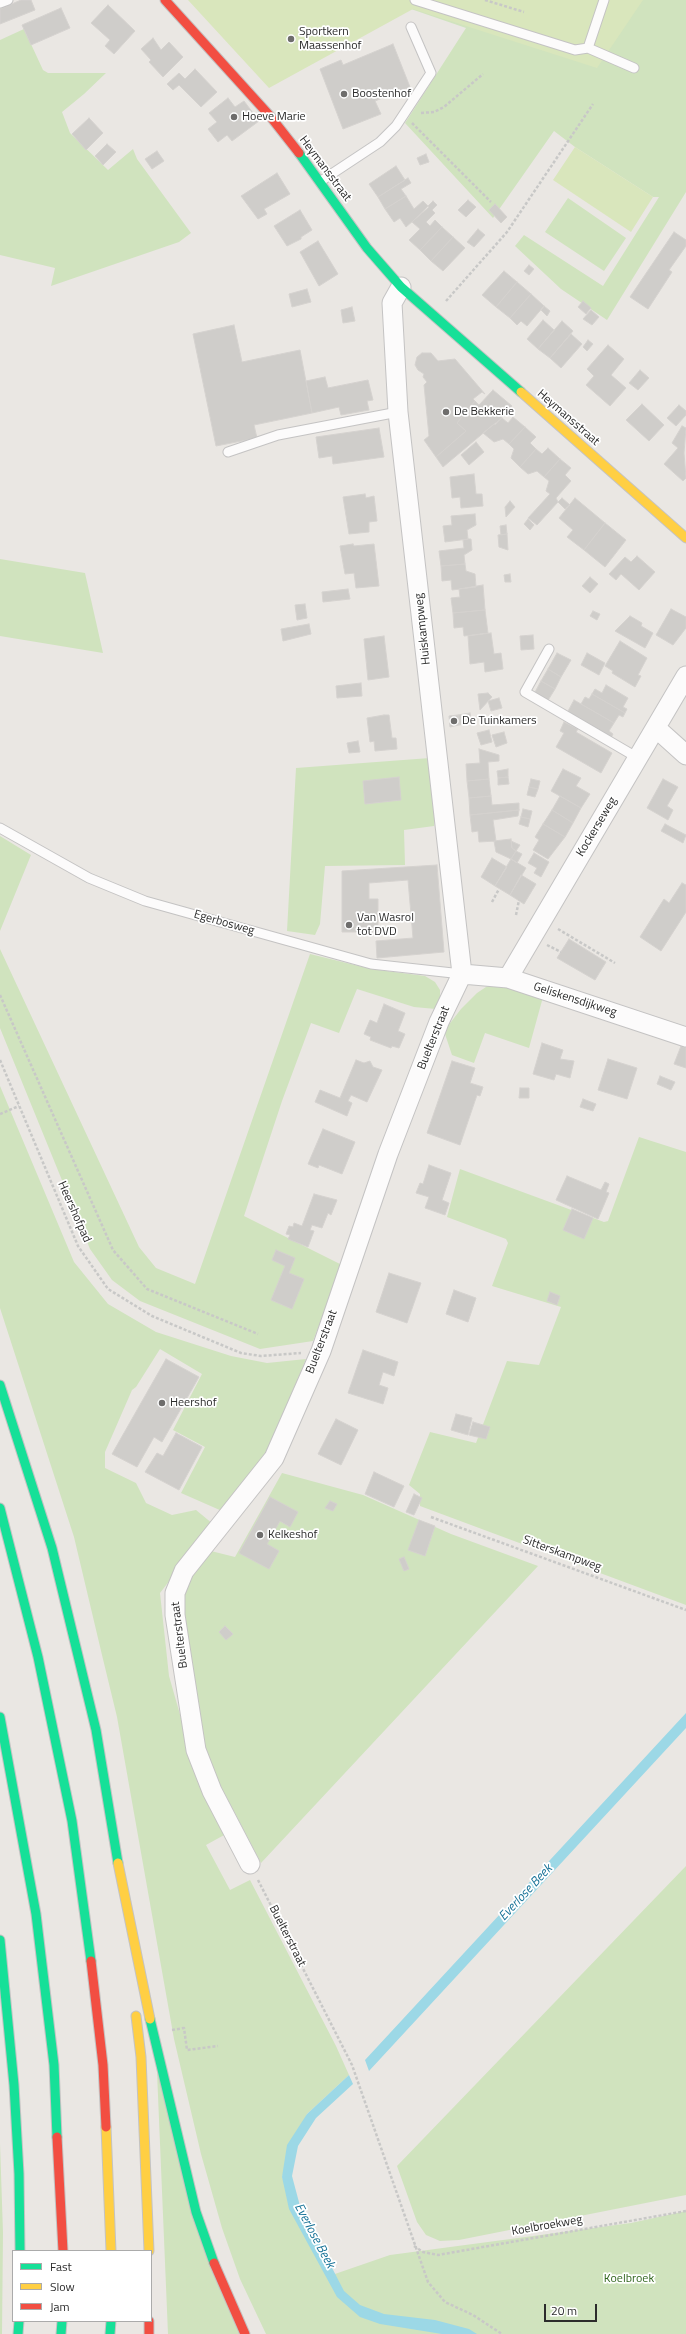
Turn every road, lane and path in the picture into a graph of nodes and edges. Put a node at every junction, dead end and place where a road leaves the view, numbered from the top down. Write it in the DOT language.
graph roads {
  1 [pos="8,0"];
  2 [pos="166,0"];
  3 [pos="415,0"];
  4 [pos="485,0"];
  5 [pos="604,0"];
  6 [pos="0,3"];
  7 [pos="524,12"];
  8 [pos="411,27"];
  9 [pos="588,48"];
  10 [pos="634,68"];
  11 [pos="483,74"];
  12 [pos="593,104"];
  13 [pos="405,112"];
  14 [pos="321,181"];
  15 [pos="491,202"];
  16 [pos="401,287"];
  17 [pos="434,315"];
  18 [pos="398,412"];
  19 [pos="228,452"];
  20 [pos="686,538"];
  21 [pos="549,649"];
  22 [pos="686,676"];
  23 [pos="656,728"];
  24 [pos="686,755"];
  25 [pos="638,758"];
  26 [pos="0,828"];
  27 [pos="499,889"];
  28 [pos="519,900"];
  29 [pos="492,902"];
  30 [pos="516,916"];
  31 [pos="542,920"];
  32 [pos="615,963"];
  33 [pos="462,974"];
  34 [pos="508,978"];
  35 [pos="0,995"];
  36 [pos="686,1037"];
  37 [pos="0,1060"];
  38 [pos="19,1106"];
  39 [pos="0,1114"];
  40 [pos="258,1334"];
  41 [pos="321,1351"];
  42 [pos="0,1385"];
  43 [pos="0,1508"];
  44 [pos="431,1517"];
  45 [pos="686,1610"];
  46 [pos="0,1717"];
  47 [pos="250,1864"];
  48 [pos="124,1898"];
  49 [pos="0,1940"];
  50 [pos="134,1988"];
  51 [pos="135,2004"];
  52 [pos="218,2046"];
  53 [pos="187,2050"];
  54 [pos="686,2211"];
  55 [pos="413,2245"];
  56 [pos="20,2250"];
  57 [pos="63,2250"];
  58 [pos="111,2250"];
  59 [pos="149,2250"];
  60 [pos="19,2322"];
  61 [pos="62,2322"];
  62 [pos="111,2322"];
  63 [pos="149,2322"];
  64 [pos="18,2334"];
  65 [pos="61,2334"];
  66 [pos="110,2334"];
  67 [pos="149,2334"];
  68 [pos="245,2334"];
  69 [pos="502,2334"];
  1 -- 6 [label="lane"];
  2 -- 14 [label="main road, Heymansstraat"];
  3 -- 9 [label="lane"];
  4 -- 7 [label="path"];
  5 -- 9 [label="lane"];
  8 -- 13 [label="lane"];
  9 -- 10 [label="lane"];
  11 -- 13 [label="path"];
  12 -- 17 [label="path"];
  13 -- 14 [label="lane"];
  13 -- 15 [label="path"];
  14 -- 16 [label="main road, Heymansstraat"];
  16 -- 17 [label="main road, Heymansstraat"];
  16 -- 18 [label="street, Huiskampweg"];
  17 -- 20 [label="main road, Heymansstraat"];
  18 -- 19 [label="lane"];
  18 -- 33 [label="street, Huiskampweg"];
  21 -- 25 [label="lane"];
  22 -- 23 [label="street, Kockerseweg"];
  23 -- 24 [label="street"];
  23 -- 25 [label="street, Kockerseweg"];
  25 -- 31 [label="street, Kockerseweg"];
  26 -- 33 [label="lane, Egerbosweg"];
  27 -- 29 [label="path"];
  28 -- 30 [label="path"];
  31 -- 32 [label="path"];
  31 -- 34 [label="street, Kockerseweg"];
  33 -- 34 [label="street, Geliskensdijkweg"];
  33 -- 41 [label="street, Buelterstraat"];
  34 -- 36 [label="street, Geliskensdijkweg"];
  35 -- 40 [label="path"];
  37 -- 38 [label="path, Heershofpad"];
  38 -- 39 [label="path"];
  38 -- 41 [label="path, Heershofpad"];
  41 -- 47 [label="street, Buelterstraat"];
  42 -- 48 [label="main road"];
  43 -- 58 [label="main road"];
  44 -- 45 [label="path, Sitterskampweg"];
  46 -- 57 [label="main road"];
  47 -- 55 [label="path, Buelterstraat"];
  48 -- 50 [label="main road"];
  48 -- 68 [label="main road"];
  49 -- 56 [label="main road"];
  51 -- 59 [label="main road"];
  52 -- 53 [label="path"];
  54 -- 55 [label="path, Koelbroekweg"];
  55 -- 69 [label="path, Buelterstraat"];
  60 -- 64 [label="main road"];
  61 -- 65 [label="main road"];
  62 -- 66 [label="main road"];
  63 -- 67 [label="main road"];
}
